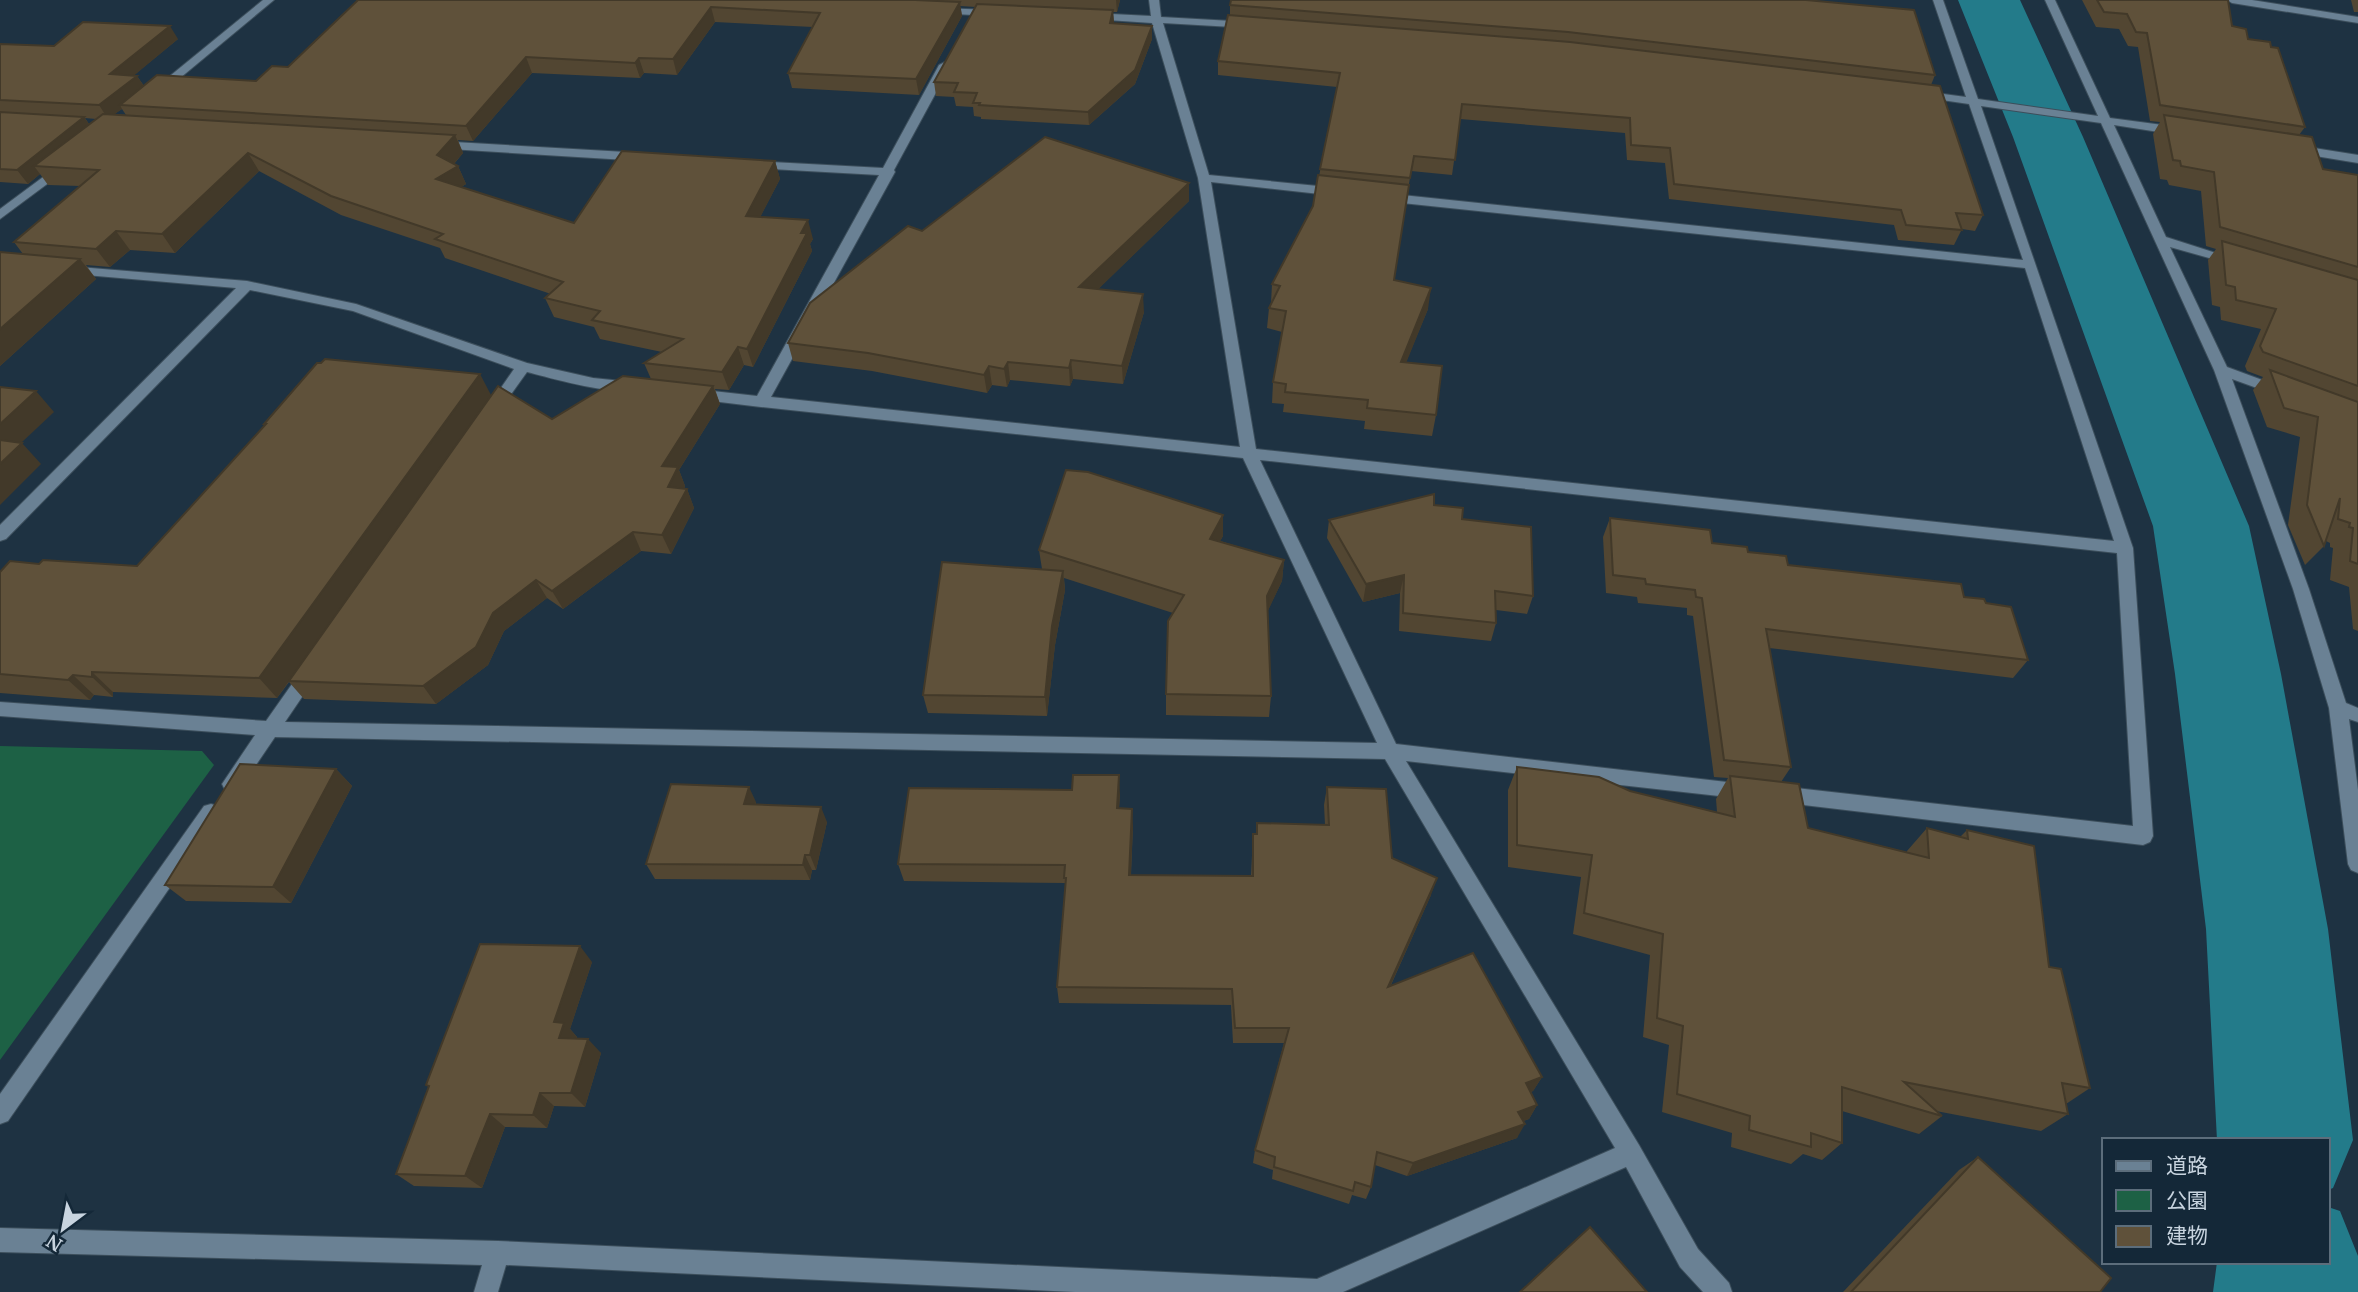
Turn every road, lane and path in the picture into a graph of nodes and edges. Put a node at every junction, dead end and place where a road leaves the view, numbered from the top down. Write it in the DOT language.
graph roads {
  1 [pos="269,0"];
  2 [pos="1938,0"];
  3 [pos="2050,0"];
  4 [pos="2231,0"];
  5 [pos="1155,9"];
  6 [pos="932,11"];
  7 [pos="1012,13"];
  8 [pos="1078,16"];
  9 [pos="2358,20"];
  10 [pos="1266,26"];
  11 [pos="954,49"];
  12 [pos="1905,92"];
  13 [pos="146,100"];
  14 [pos="1973,101"];
  15 [pos="2104,119"];
  16 [pos="2198,134"];
  17 [pos="419,144"];
  18 [pos="2278,147"];
  19 [pos="73,158"];
  20 [pos="654,158"];
  21 [pos="2358,159"];
  22 [pos="737,163"];
  23 [pos="889,172"];
  24 [pos="1204,178"];
  25 [pos="0,215"];
  26 [pos="2159,239"];
  27 [pos="2031,265"];
  28 [pos="2252,267"];
  29 [pos="55,269"];
  30 [pos="247,285"];
  31 [pos="523,367"];
  32 [pos="2221,370"];
  33 [pos="645,389"];
  34 [pos="683,393"];
  35 [pos="2296,397"];
  36 [pos="761,402"];
  37 [pos="484,424"];
  38 [pos="1249,454"];
  39 [pos="0,535"];
  40 [pos="2125,548"];
  41 [pos="317,662"];
  42 [pos="2338,708"];
  43 [pos="0,709"];
  44 [pos="2358,715"];
  45 [pos="270,729"];
  46 [pos="1390,751"];
  47 [pos="2358,864"];
  48 [pos="0,1113"];
  49 [pos="1631,1153"];
  50 [pos="0,1240"];
  51 [pos="498,1253"];
  52 [pos="486,1292"];
  53 [pos="1720,1292"];
  1 -- 13 [label="street"];
  2 -- 14 [label="street"];
  3 -- 15 [label="street"];
  4 -- 9 [label="street"];
  5 -- 8 [label="street"];
  5 -- 10 [label="street"];
  5 -- 24 [label="street"];
  6 -- 7 [label="street"];
  11 -- 23 [label="street"];
  12 -- 14 [label="street"];
  14 -- 15 [label="street"];
  14 -- 27 [label="street"];
  15 -- 16 [label="street"];
  15 -- 26 [label="street"];
  17 -- 20 [label="street"];
  18 -- 21 [label="street"];
  19 -- 25 [label="street"];
  22 -- 23 [label="street"];
  23 -- 36 [label="street"];
  24 -- 27 [label="street"];
  24 -- 38 [label="street"];
  26 -- 28 [label="street"];
  26 -- 32 [label="street"];
  27 -- 40 [label="street"];
  29 -- 30 [label="street"];
  30 -- 31 [label="street"];
  30 -- 39 [label="street"];
  31 -- 33 [label="street"];
  31 -- 37 [label="street"];
  32 -- 35 [label="street"];
  32 -- 42 [label="street"];
  34 -- 36 [label="street"];
  36 -- 38 [label="street"];
  38 -- 40 [label="street"];
  38 -- 46 [label="street"];
  40 -- 46 [label="street"];
  41 -- 45 [label="street"];
  42 -- 44 [label="street"];
  42 -- 47 [label="street"];
  43 -- 45 [label="street"];
  45 -- 46 [label="street"];
  45 -- 48 [label="street"];
  46 -- 49 [label="street"];
  49 -- 51 [label="street"];
  49 -- 53 [label="street"];
  50 -- 51 [label="street"];
  51 -- 52 [label="street"];
}
